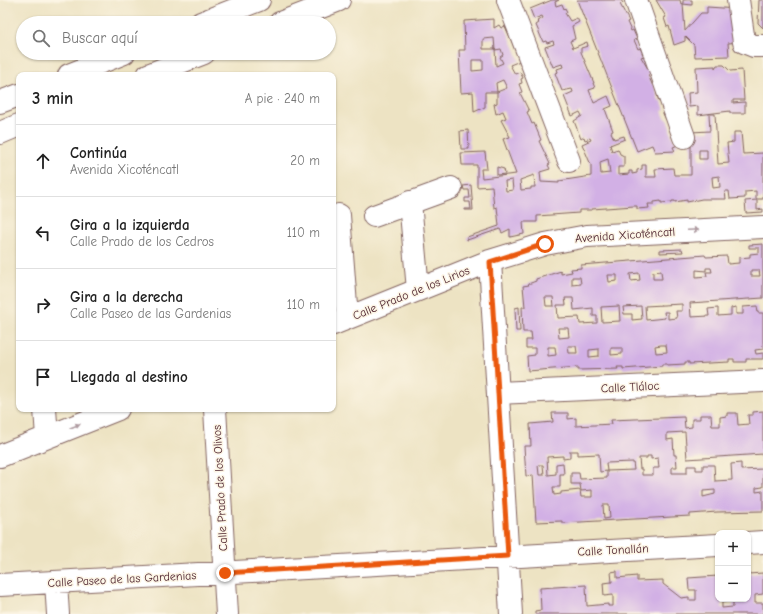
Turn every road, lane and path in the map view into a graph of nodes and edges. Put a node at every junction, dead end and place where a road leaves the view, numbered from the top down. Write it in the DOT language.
graph roads {
  1 [pos="259,0"];
  2 [pos="339,0"];
  3 [pos="508,0"];
  4 [pos="636,0"];
  5 [pos="738,0"];
  6 [pos="218,16"];
  7 [pos="298,16"];
  8 [pos="763,46"];
  9 [pos="106,60"];
  10 [pos="194,60"];
  11 [pos="76,72"];
  12 [pos="157,72"];
  13 [pos="16,95"];
  14 [pos="0,102"];
  15 [pos="16,126"];
  16 [pos="0,133"];
  17 [pos="684,136"];
  18 [pos="569,161"];
  19 [pos="451,188"];
  20 [pos="410,202"];
  21 [pos="338,216"];
  22 [pos="374,216"];
  23 [pos="763,226"];
  24 [pos="490,262"];
  25 [pos="418,290"];
  26 [pos="340,321"];
  27 [pos="763,381"];
  28 [pos="498,393"];
  29 [pos="45,412"];
  30 [pos="110,412"];
  31 [pos="215,412"];
  32 [pos="47,437"];
  33 [pos="0,456"];
  34 [pos="763,542"];
  35 [pos="751,543"];
  36 [pos="715,545"];
  37 [pos="508,556"];
  38 [pos="225,573"];
  39 [pos="56,582"];
  40 [pos="0,585"];
  41 [pos="58,614"];
  42 [pos="227,614"];
  43 [pos="511,614"];
  1 -- 6 [label="street"];
  2 -- 7 [label="street"];
  3 -- 18 [label="street"];
  4 -- 17 [label="street"];
  5 -- 8 [label="street"];
  9 -- 11 [label="street"];
  10 -- 12 [label="street"];
  13 -- 14 [label="street"];
  15 -- 16 [label="street"];
  19 -- 20 [label="street"];
  20 -- 22 [label="street"];
  20 -- 25 [label="street"];
  21 -- 26 [label="street"];
  24 -- 23 [label="street, Avenida Xicoténcatl, one-way"];
  24 -- 25 [label="street, Calle Prado de los Lirios"];
  24 -- 28 [label="street"];
  25 -- 26 [label="street, Calle Prado de los Lirios"];
  27 -- 28 [label="street, Calle Tláloc"];
  28 -- 37 [label="street"];
  29 -- 32 [label="street"];
  32 -- 30 [label="street, one-way"];
  31 -- 38 [label="street, Calle Prado de los Olivos"];
  32 -- 33 [label="street"];
  34 -- 35 [label="street"];
  36 -- 37 [label="street, Calle Tonallán"];
  37 -- 38 [label="street, Calle Paseo de las Gardenias"];
  37 -- 43 [label="street"];
  38 -- 39 [label="street, Calle Paseo de las Gardenias"];
  38 -- 42 [label="street, Calle Prado de los Olivos"];
  39 -- 40 [label="street, Calle Paseo de las Gardenias"];
  39 -- 41 [label="street"];
}
